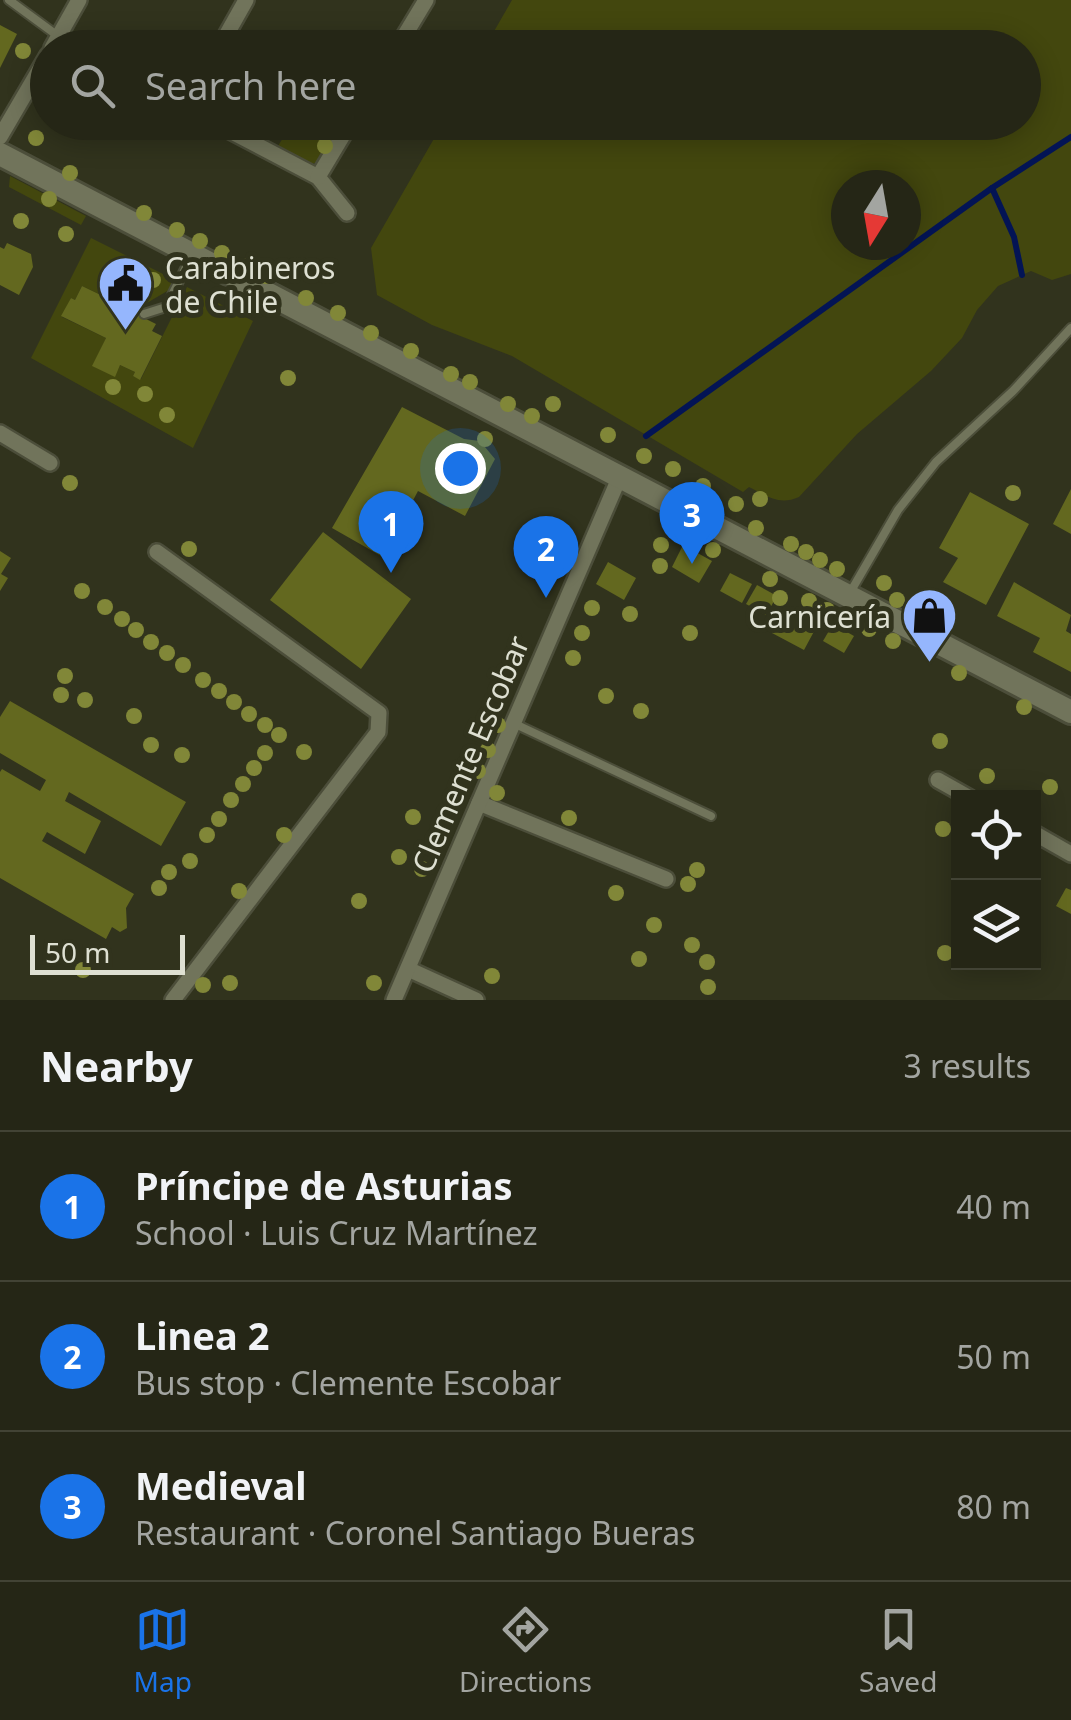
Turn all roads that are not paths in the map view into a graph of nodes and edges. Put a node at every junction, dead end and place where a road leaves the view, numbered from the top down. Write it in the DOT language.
graph roads {
  1 [pos="8,0"];
  2 [pos="79,0"];
  3 [pos="246,0"];
  4 [pos="426,0"];
  5 [pos="43,30"];
  6 [pos="66,30"];
  7 [pos="228,30"];
  8 [pos="408,30"];
  9 [pos="30,86"];
  10 [pos="0,137"];
  11 [pos="247,140"];
  12 [pos="340,140"];
  13 [pos="0,154"];
  14 [pos="318,178"];
  15 [pos="347,213"];
  16 [pos="192,254"];
  17 [pos="144,314"];
  18 [pos="1071,328"];
  19 [pos="0,433"];
  20 [pos="50,463"];
  21 [pos="620,476"];
  22 [pos="157,552"];
  23 [pos="848,595"];
  24 [pos="1071,712"];
  25 [pos="513,723"];
  26 [pos="938,780"];
  27 [pos="956,790"];
  28 [pos="479,803"];
  29 [pos="712,816"];
  30 [pos="1041,837"];
  31 [pos="1071,854"];
  32 [pos="666,879"];
  33 [pos="408,968"];
  34 [pos="173,1000"];
  35 [pos="394,1000"];
  36 [pos="476,1000"];
  1 -- 5 [label="lane"];
  2 -- 6 [label="street"];
  3 -- 7 [label="street"];
  4 -- 8 [label="street"];
  9 -- 10 [label="street"];
  11 -- 14 [label="street"];
  12 -- 14 [label="street"];
  13 -- 16 [label="main road"];
  14 -- 15 [label="street"];
  16 -- 17 [label="lane"];
  16 -- 21 [label="main road"];
  18 -- 23 [label="lane"];
  19 -- 20 [label="street"];
  21 -- 23 [label="main road"];
  21 -- 25 [label="street, Clemente Escobar"];
  22 -- 34 [label="street"];
  23 -- 24 [label="main road"];
  25 -- 28 [label="street, Clemente Escobar"];
  25 -- 29 [label="lane"];
  26 -- 27 [label="street"];
  28 -- 32 [label="street"];
  28 -- 33 [label="street, Clemente Escobar"];
  30 -- 31 [label="street"];
  33 -- 35 [label="street, Clemente Escobar"];
  33 -- 36 [label="street"];
}
